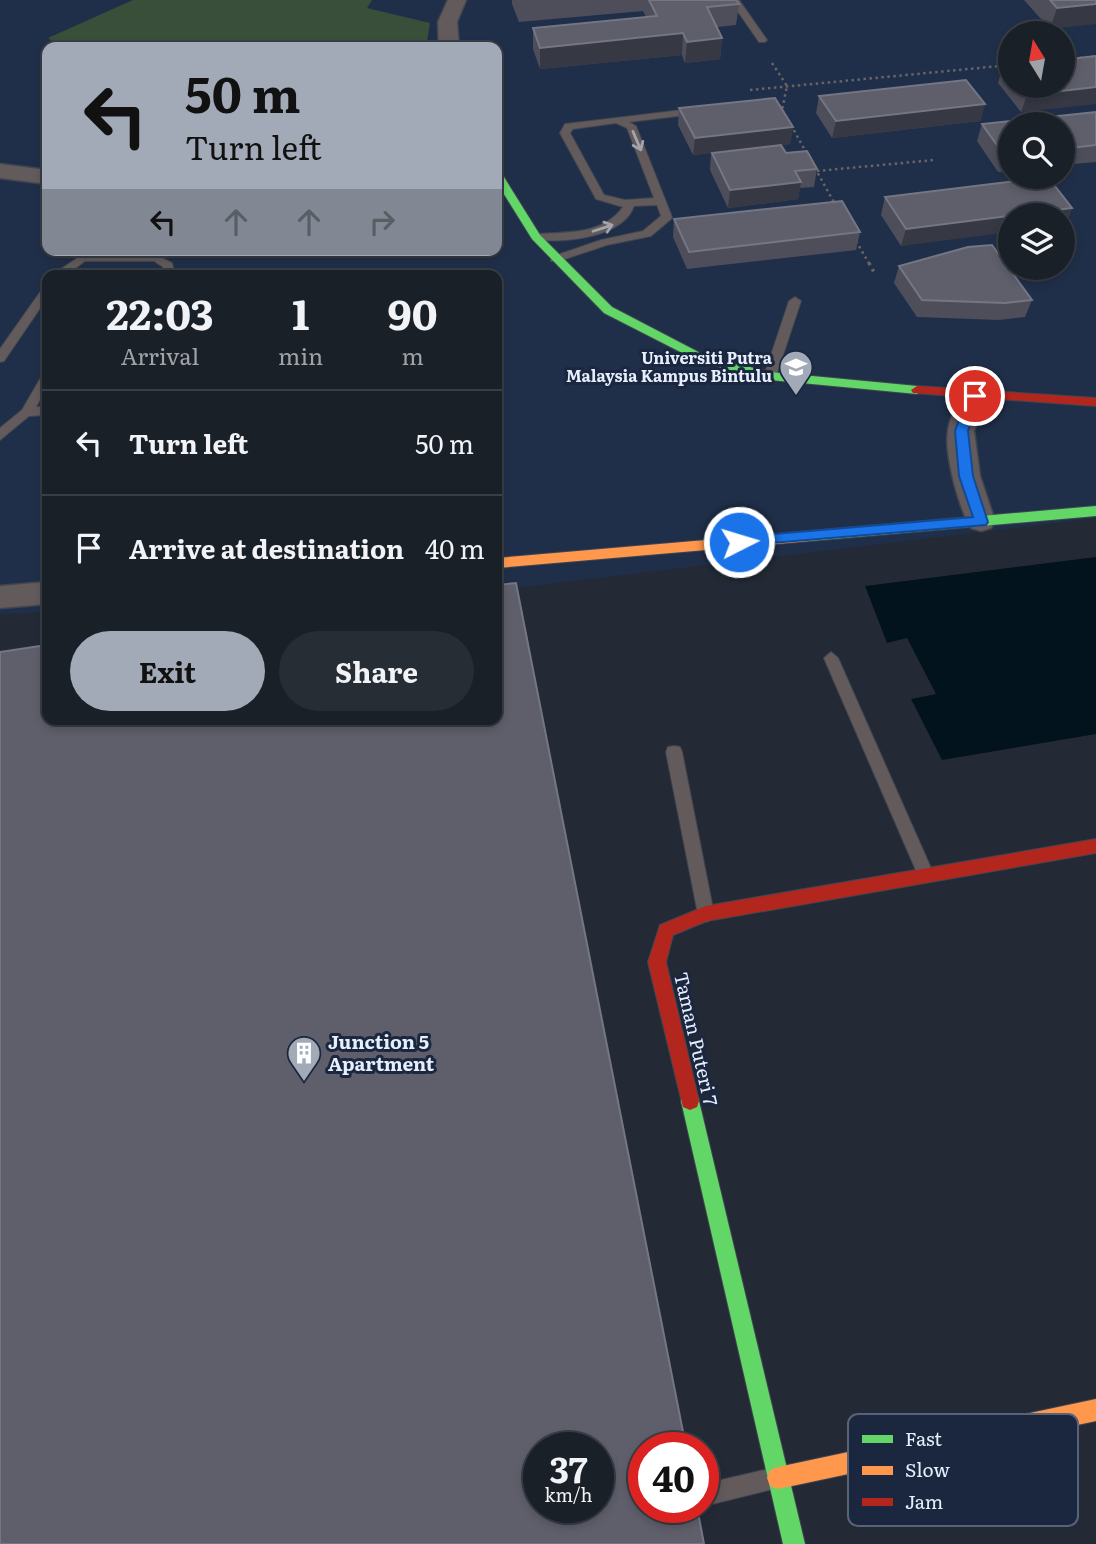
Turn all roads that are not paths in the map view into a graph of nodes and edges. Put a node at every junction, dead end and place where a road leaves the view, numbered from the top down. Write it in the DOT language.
graph roads {
  1 [pos="457,0"];
  2 [pos="734,0"];
  3 [pos="762,40"];
  4 [pos="448,42"];
  5 [pos="716,109"];
  6 [pos="618,120"];
  7 [pos="0,170"];
  8 [pos="42,176"];
  9 [pos="502,182"];
  10 [pos="662,201"];
  11 [pos="625,203"];
  12 [pos="536,237"];
  13 [pos="115,258"];
  14 [pos="555,259"];
  15 [pos="65,270"];
  16 [pos="109,270"];
  17 [pos="168,270"];
  18 [pos="42,297"];
  19 [pos="794,301"];
  20 [pos="0,358"];
  21 [pos="770,376"];
  22 [pos="42,386"];
  23 [pos="975,396"];
  24 [pos="1096,402"];
  25 [pos="28,410"];
  26 [pos="42,411"];
  27 [pos="0,436"];
  28 [pos="1096,512"];
  29 [pos="981,522"];
  30 [pos="502,563"];
  31 [pos="42,593"];
  32 [pos="0,597"];
  33 [pos="831,658"];
  34 [pos="674,752"];
  35 [pos="1096,846"];
  36 [pos="926,875"];
  37 [pos="706,914"];
  38 [pos="1096,1410"];
  39 [pos="1077,1414"];
  40 [pos="848,1463"];
  41 [pos="778,1478"];
  42 [pos="719,1492"];
  43 [pos="794,1544"];
  1 -- 4 [label="street"];
  2 -- 3 [label="lane"];
  5 -- 6 [label="lane"];
  6 -- 10 [label="lane, one-way"];
  6 -- 11 [label="lane"];
  7 -- 8 [label="street"];
  9 -- 12 [label="street"];
  10 -- 11 [label="lane"];
  10 -- 14 [label="lane"];
  12 -- 11 [label="lane, one-way"];
  12 -- 14 [label="street"];
  13 -- 15 [label="lane"];
  13 -- 16 [label="lane"];
  13 -- 17 [label="lane"];
  14 -- 21 [label="street"];
  18 -- 20 [label="lane"];
  19 -- 21 [label="lane"];
  21 -- 23 [label="street"];
  22 -- 25 [label="lane"];
  23 -- 24 [label="street"];
  23 -- 29 [label="street"];
  25 -- 26 [label="lane"];
  25 -- 27 [label="lane"];
  28 -- 29 [label="street"];
  29 -- 30 [label="street"];
  31 -- 32 [label="street"];
  33 -- 36 [label="lane"];
  34 -- 37 [label="lane"];
  35 -- 36 [label="street, Taman Puteri 7"];
  36 -- 37 [label="street, Taman Puteri 7"];
  37 -- 41 [label="street, Taman Puteri 7"];
  38 -- 39 [label="street"];
  40 -- 41 [label="street"];
  41 -- 42 [label="lane"];
  41 -- 43 [label="street, Taman Puteri 7"];
}
